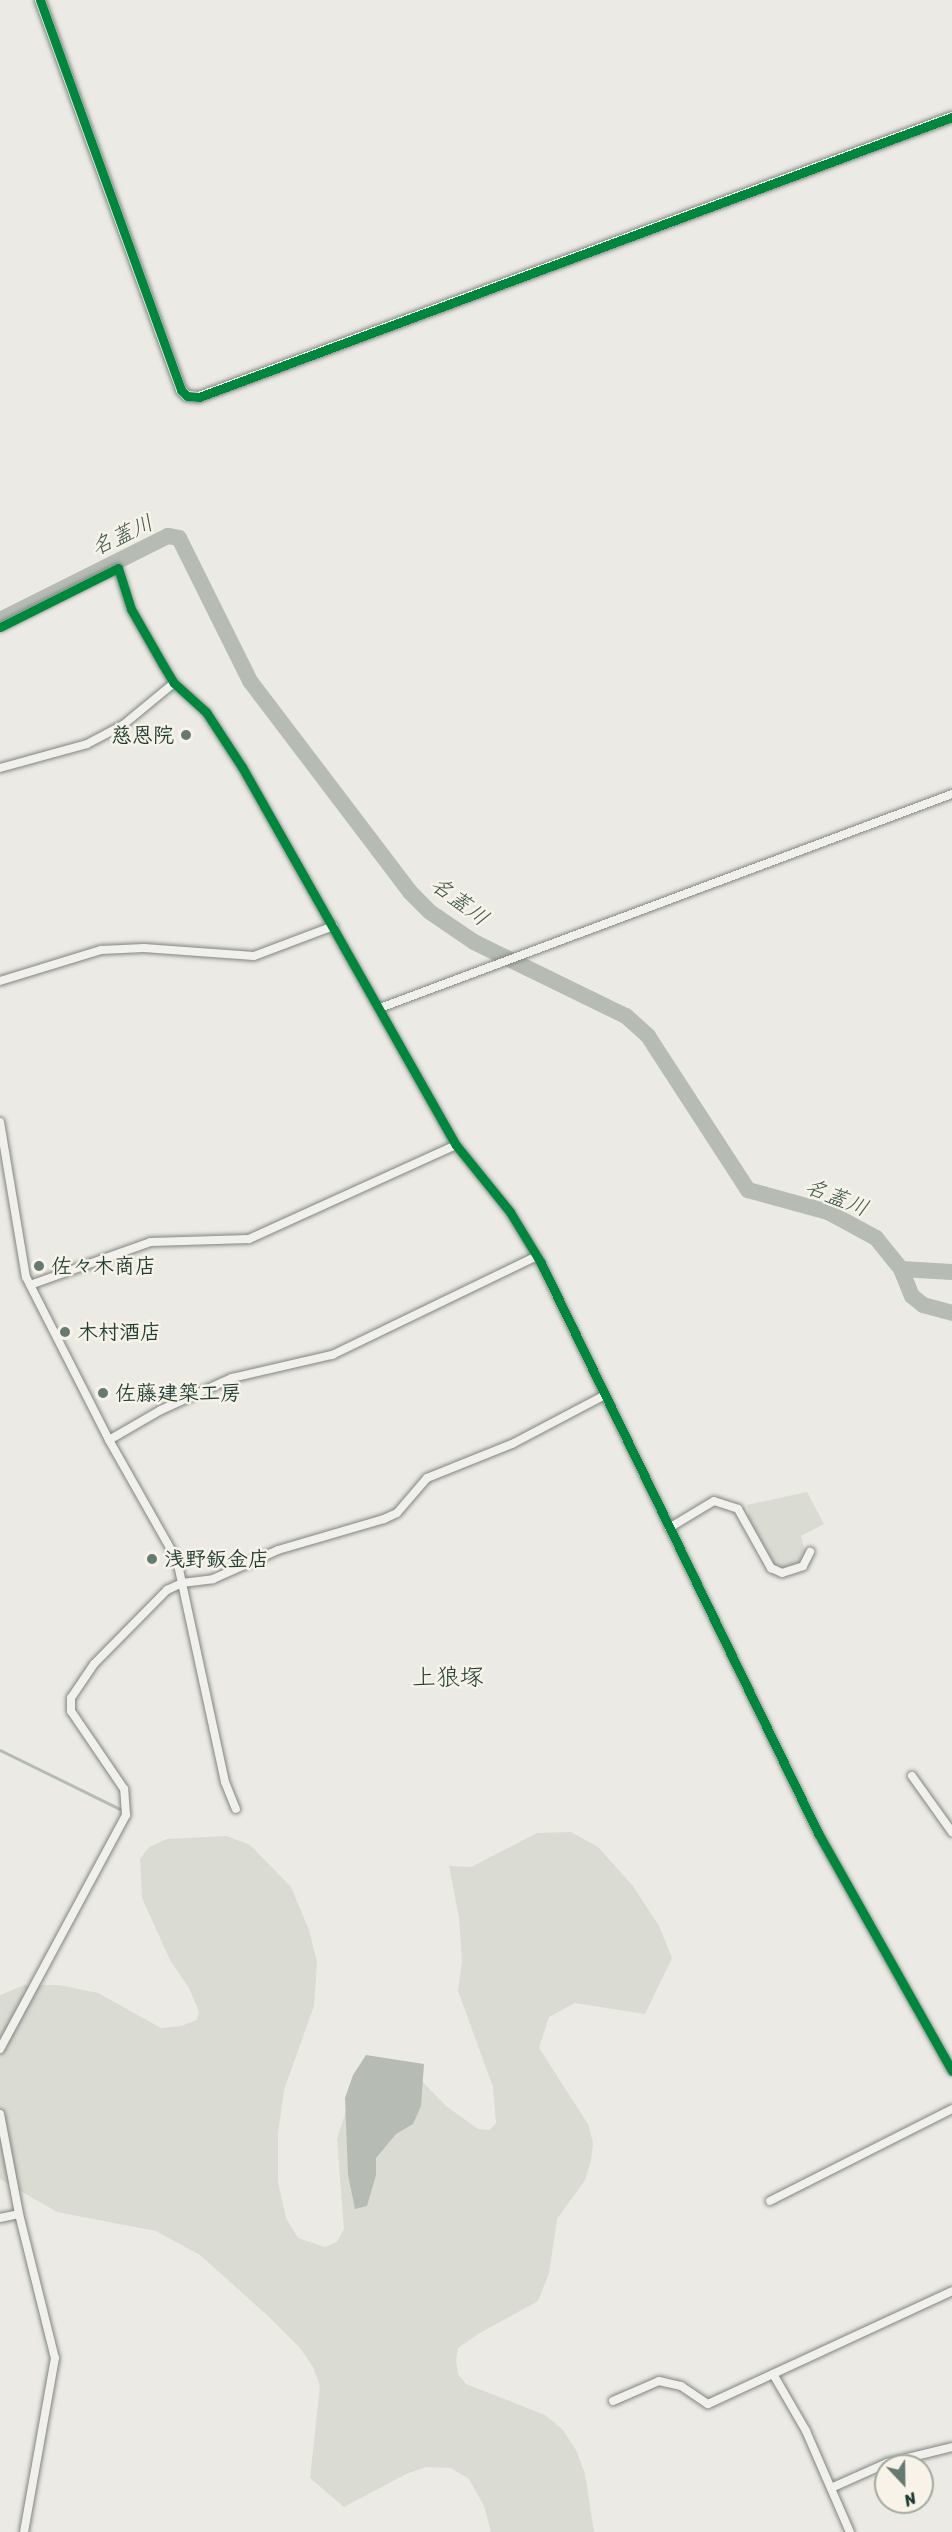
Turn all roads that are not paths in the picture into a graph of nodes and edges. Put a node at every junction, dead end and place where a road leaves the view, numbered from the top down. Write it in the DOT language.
graph roads {
  1 [pos="39,0"];
  2 [pos="952,117"];
  3 [pos="0,627"];
  4 [pos="174,683"];
  5 [pos="0,768"];
  6 [pos="952,795"];
  7 [pos="334,926"];
  8 [pos="0,981"];
  9 [pos="380,1008"];
  10 [pos="0,1122"];
  11 [pos="456,1145"];
  12 [pos="537,1256"];
  13 [pos="30,1285"];
  14 [pos="603,1396"];
  15 [pos="109,1440"];
  16 [pos="669,1528"];
  17 [pos="810,1552"];
  18 [pos="182,1583"];
  19 [pos="912,1776"];
  20 [pos="236,1809"];
  21 [pos="952,1832"];
  22 [pos="0,2049"];
  23 [pos="952,2071"];
  24 [pos="952,2109"];
  25 [pos="0,2114"];
  26 [pos="770,2201"];
  27 [pos="19,2214"];
  28 [pos="0,2218"];
  29 [pos="952,2291"];
  30 [pos="773,2374"];
  31 [pos="613,2401"];
  32 [pos="952,2447"];
  33 [pos="831,2488"];
  34 [pos="24,2532"];
  35 [pos="850,2532"];
  1 -- 2 [label="street"];
  3 -- 4 [label="street"];
  4 -- 5 [label="street"];
  4 -- 7 [label="street"];
  6 -- 9 [label="street"];
  7 -- 8 [label="street"];
  7 -- 9 [label="street"];
  9 -- 11 [label="street"];
  10 -- 13 [label="street"];
  11 -- 12 [label="street"];
  11 -- 13 [label="street"];
  12 -- 14 [label="street"];
  12 -- 15 [label="street"];
  13 -- 15 [label="street"];
  14 -- 16 [label="street"];
  14 -- 18 [label="street"];
  15 -- 18 [label="street"];
  16 -- 17 [label="street"];
  16 -- 23 [label="street"];
  18 -- 20 [label="street"];
  18 -- 22 [label="street"];
  19 -- 21 [label="street"];
  24 -- 26 [label="street"];
  25 -- 27 [label="street"];
  27 -- 28 [label="street"];
  27 -- 34 [label="street"];
  29 -- 30 [label="street"];
  30 -- 31 [label="street"];
  30 -- 33 [label="street"];
  32 -- 33 [label="street"];
  33 -- 35 [label="street"];
}
